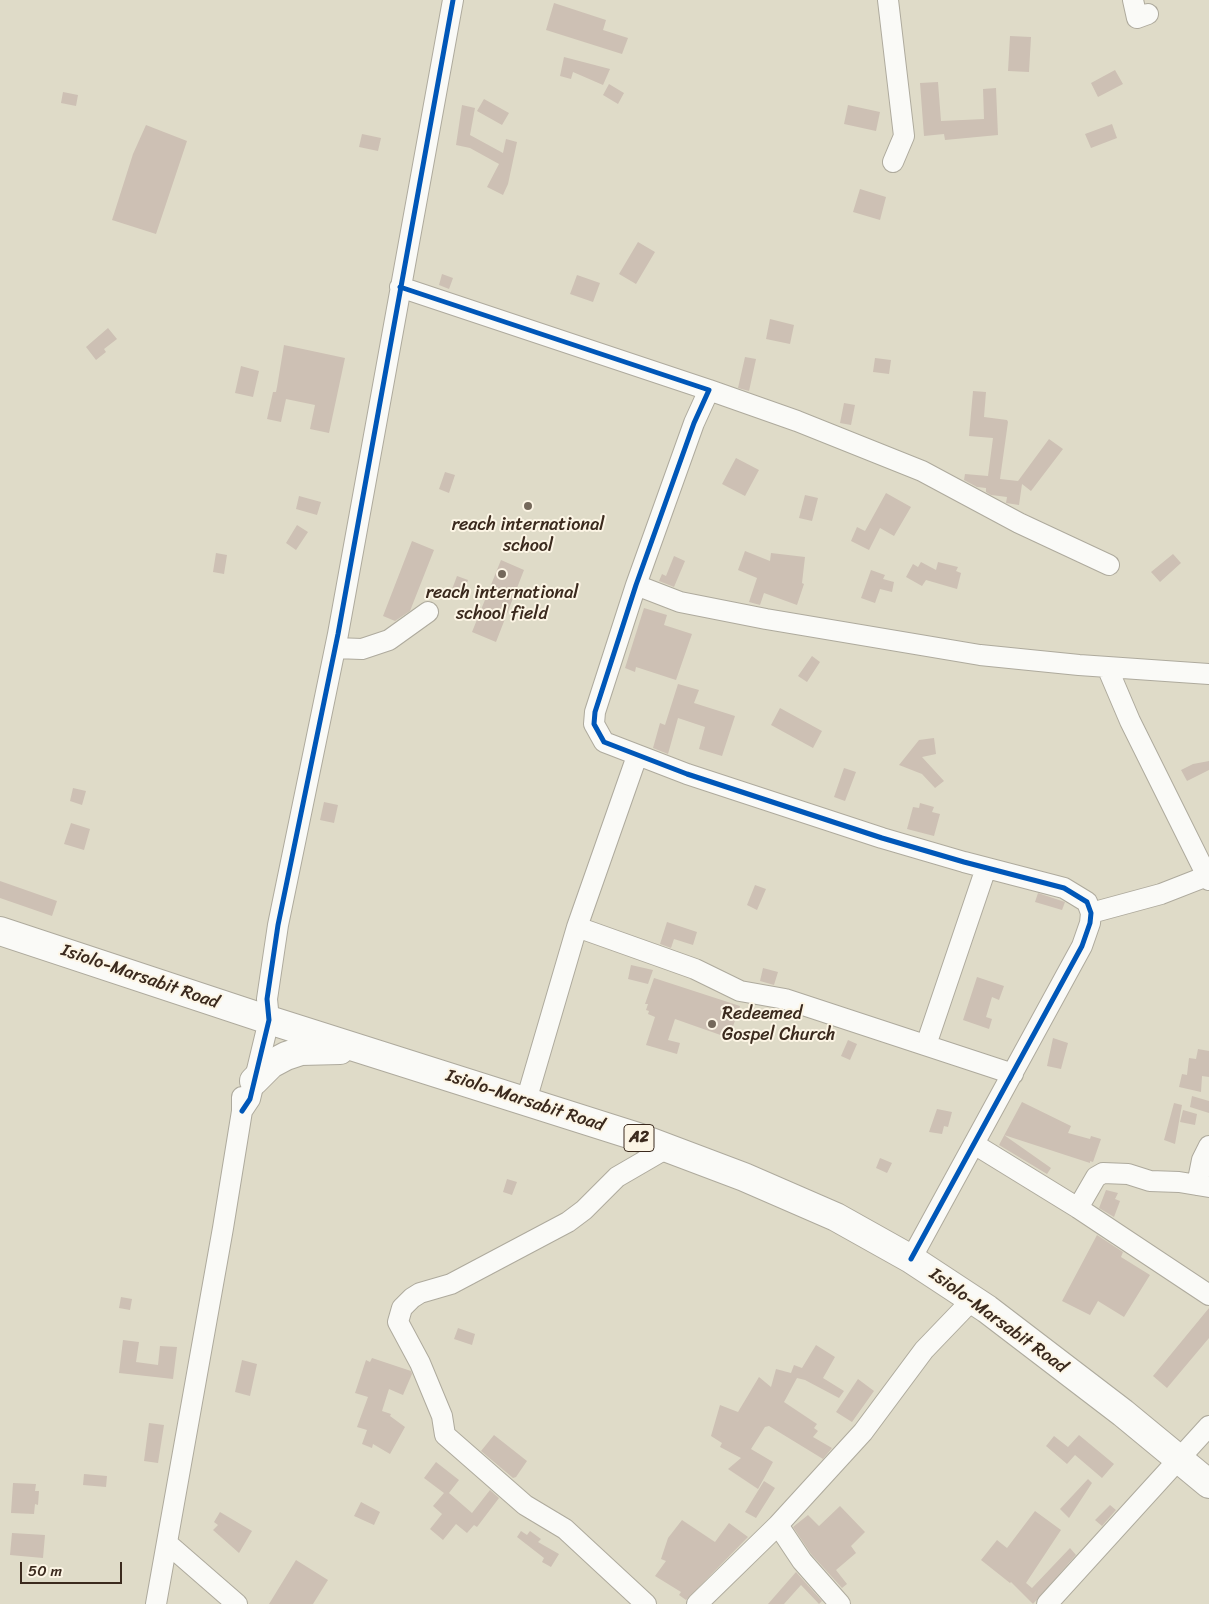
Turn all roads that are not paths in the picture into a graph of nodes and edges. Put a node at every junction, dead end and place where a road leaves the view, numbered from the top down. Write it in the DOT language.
graph roads {
  1 [pos="453,0"];
  2 [pos="888,0"];
  3 [pos="1133,0"];
  4 [pos="1148,14"];
  5 [pos="893,162"];
  6 [pos="400,287"];
  7 [pos="709,390"];
  8 [pos="1108,565"];
  9 [pos="636,584"];
  10 [pos="428,612"];
  11 [pos="335,648"];
  12 [pos="1107,667"];
  13 [pos="1209,674"];
  14 [pos="637,756"];
  15 [pos="986,868"];
  16 [pos="1208,878"];
  17 [pos="1091,913"];
  18 [pos="577,927"];
  19 [pos="0,931"];
  20 [pos="265,1012"];
  21 [pos="926,1045"];
  22 [pos="356,1048"];
  23 [pos="1012,1074"];
  24 [pos="254,1081"];
  25 [pos="526,1101"];
  26 [pos="242,1111"];
  27 [pos="974,1144"];
  28 [pos="1209,1146"];
  29 [pos="667,1148"];
  30 [pos="1203,1186"];
  31 [pos="1078,1208"];
  32 [pos="912,1259"];
  33 [pos="1209,1294"];
  34 [pos="973,1299"];
  35 [pos="1209,1426"];
  36 [pos="1179,1460"];
  37 [pos="1209,1484"];
  38 [pos="778,1524"];
  39 [pos="168,1544"];
  40 [pos="156,1604"];
  41 [pos="237,1604"];
  42 [pos="646,1604"];
  43 [pos="697,1604"];
  44 [pos="840,1604"];
  45 [pos="1046,1604"];
  1 -- 6 [label="street"];
  2 -- 5 [label="street"];
  3 -- 4 [label="street"];
  6 -- 7 [label="street"];
  6 -- 11 [label="street"];
  7 -- 8 [label="street"];
  7 -- 9 [label="street"];
  9 -- 12 [label="street"];
  9 -- 14 [label="street"];
  10 -- 11 [label="street"];
  11 -- 20 [label="street"];
  12 -- 13 [label="street"];
  12 -- 16 [label="street"];
  14 -- 15 [label="street"];
  14 -- 18 [label="street"];
  15 -- 17 [label="street"];
  15 -- 21 [label="street"];
  16 -- 17 [label="street"];
  17 -- 23 [label="street"];
  18 -- 21 [label="street"];
  18 -- 25 [label="street"];
  19 -- 20 [label="highway, Isiolo-Marsabit Road / A2"];
  20 -- 22 [label="highway, Isiolo-Marsabit Road / A2"];
  20 -- 24 [label="street"];
  20 -- 26 [label="street"];
  21 -- 23 [label="street"];
  22 -- 24 [label="highway"];
  22 -- 25 [label="highway, Isiolo-Marsabit Road / A2"];
  23 -- 27 [label="street"];
  24 -- 26 [label="street"];
  25 -- 29 [label="highway, Isiolo-Marsabit Road / A2"];
  26 -- 39 [label="street"];
  27 -- 31 [label="street"];
  27 -- 32 [label="street"];
  28 -- 30 [label="street"];
  29 -- 32 [label="highway, Isiolo-Marsabit Road / A2"];
  29 -- 42 [label="street"];
  30 -- 31 [label="street"];
  31 -- 33 [label="street"];
  32 -- 34 [label="highway, Isiolo-Marsabit Road / A2"];
  34 -- 36 [label="highway, Isiolo-Marsabit Road / A2"];
  34 -- 38 [label="street"];
  35 -- 36 [label="street"];
  36 -- 37 [label="highway, Isiolo-Marsabit Road / A2"];
  36 -- 45 [label="street"];
  38 -- 43 [label="street"];
  38 -- 44 [label="street"];
  39 -- 40 [label="street"];
  39 -- 41 [label="street"];
}
